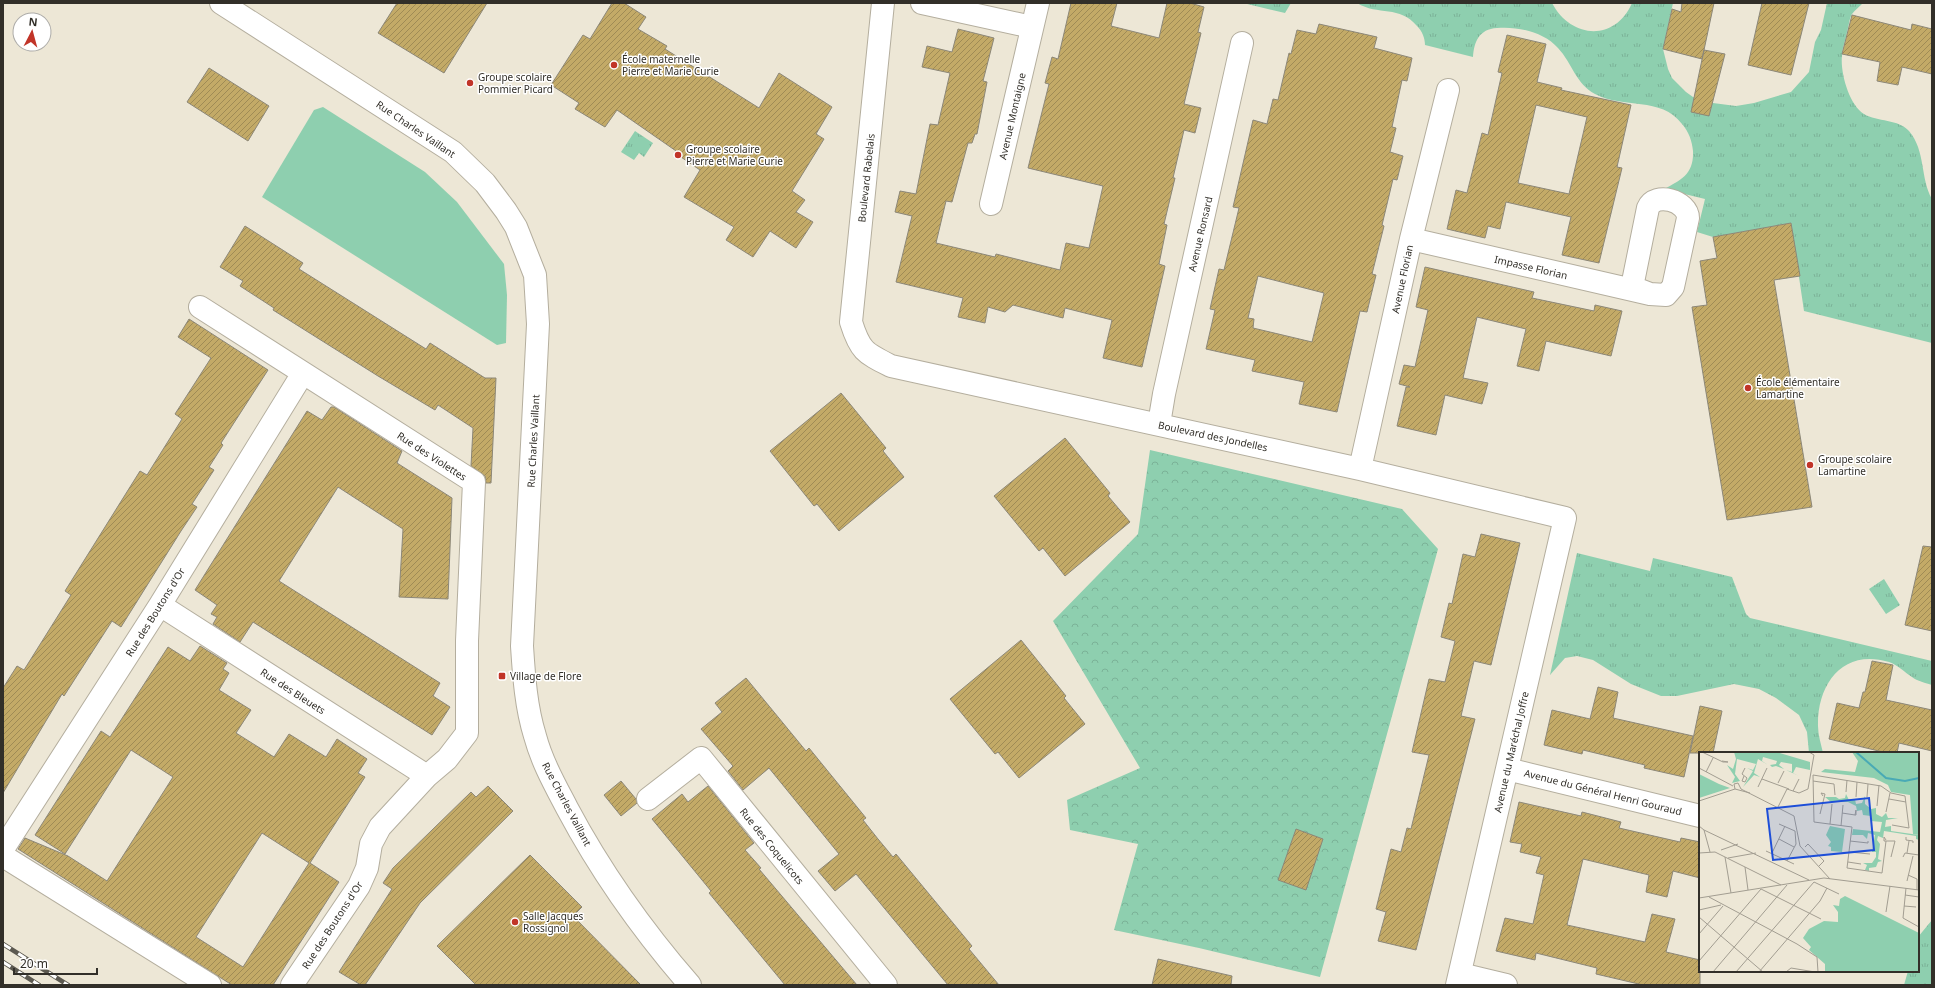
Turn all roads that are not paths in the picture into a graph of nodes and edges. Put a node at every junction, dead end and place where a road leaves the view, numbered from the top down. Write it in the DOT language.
graph roads {
  1 [pos="221,3"];
  2 [pos="883,3"];
  3 [pos="922,3"];
  4 [pos="1038,3"];
  5 [pos="1032,27"];
  6 [pos="1242,43"];
  7 [pos="1448,90"];
  8 [pos="992,204"];
  9 [pos="1411,239"];
  10 [pos="1650,294"];
  11 [pos="200,307"];
  12 [pos="863,350"];
  13 [pos="302,373"];
  14 [pos="1159,424"];
  15 [pos="1360,469"];
  16 [pos="1565,518"];
  17 [pos="160,605"];
  18 [pos="467,732"];
  19 [pos="1507,769"];
  20 [pos="427,776"];
  21 [pos="648,799"];
  22 [pos="1699,816"];
  23 [pos="3,849"];
  24 [pos="3,856"];
  25 [pos="1458,980"];
  26 [pos="210,985"];
  27 [pos="292,985"];
  28 [pos="690,985"];
  29 [pos="886,985"];
  30 [pos="1506,985"];
  1 -- 28 [label="street, Rue Charles Vaillant"];
  2 -- 12 [label="street, Boulevard Rabelais"];
  3 -- 5 [label="street"];
  4 -- 5 [label="street, Avenue Montaigne"];
  5 -- 8 [label="street, Avenue Montaigne"];
  6 -- 14 [label="street, Avenue Ronsard"];
  7 -- 9 [label="street, Avenue Florian"];
  9 -- 10 [label="street, Impasse Florian"];
  9 -- 15 [label="street, Avenue Florian"];
  11 -- 13 [label="street, Rue des Violettes"];
  12 -- 14 [label="street, Boulevard des Jondelles"];
  13 -- 17 [label="street, Rue des Boutons d'Or"];
  13 -- 18 [label="street, Rue des Violettes"];
  14 -- 15 [label="street, Boulevard des Jondelles"];
  15 -- 16 [label="street, Boulevard des Jondelles"];
  16 -- 19 [label="street, Avenue du Maréchal Joffre"];
  17 -- 20 [label="street, Rue des Bleuets"];
  17 -- 23 [label="street, Rue des Boutons d'Or"];
  18 -- 20 [label="street, Rue des Boutons d'Or"];
  19 -- 22 [label="street, Avenue du Général Henri Gouraud"];
  19 -- 25 [label="street, Avenue du Maréchal Joffre"];
  20 -- 27 [label="street, Rue des Boutons d'Or"];
  21 -- 29 [label="street, Rue des Coquelicots"];
  24 -- 26 [label="street"];
  25 -- 30 [label="street"];
}
